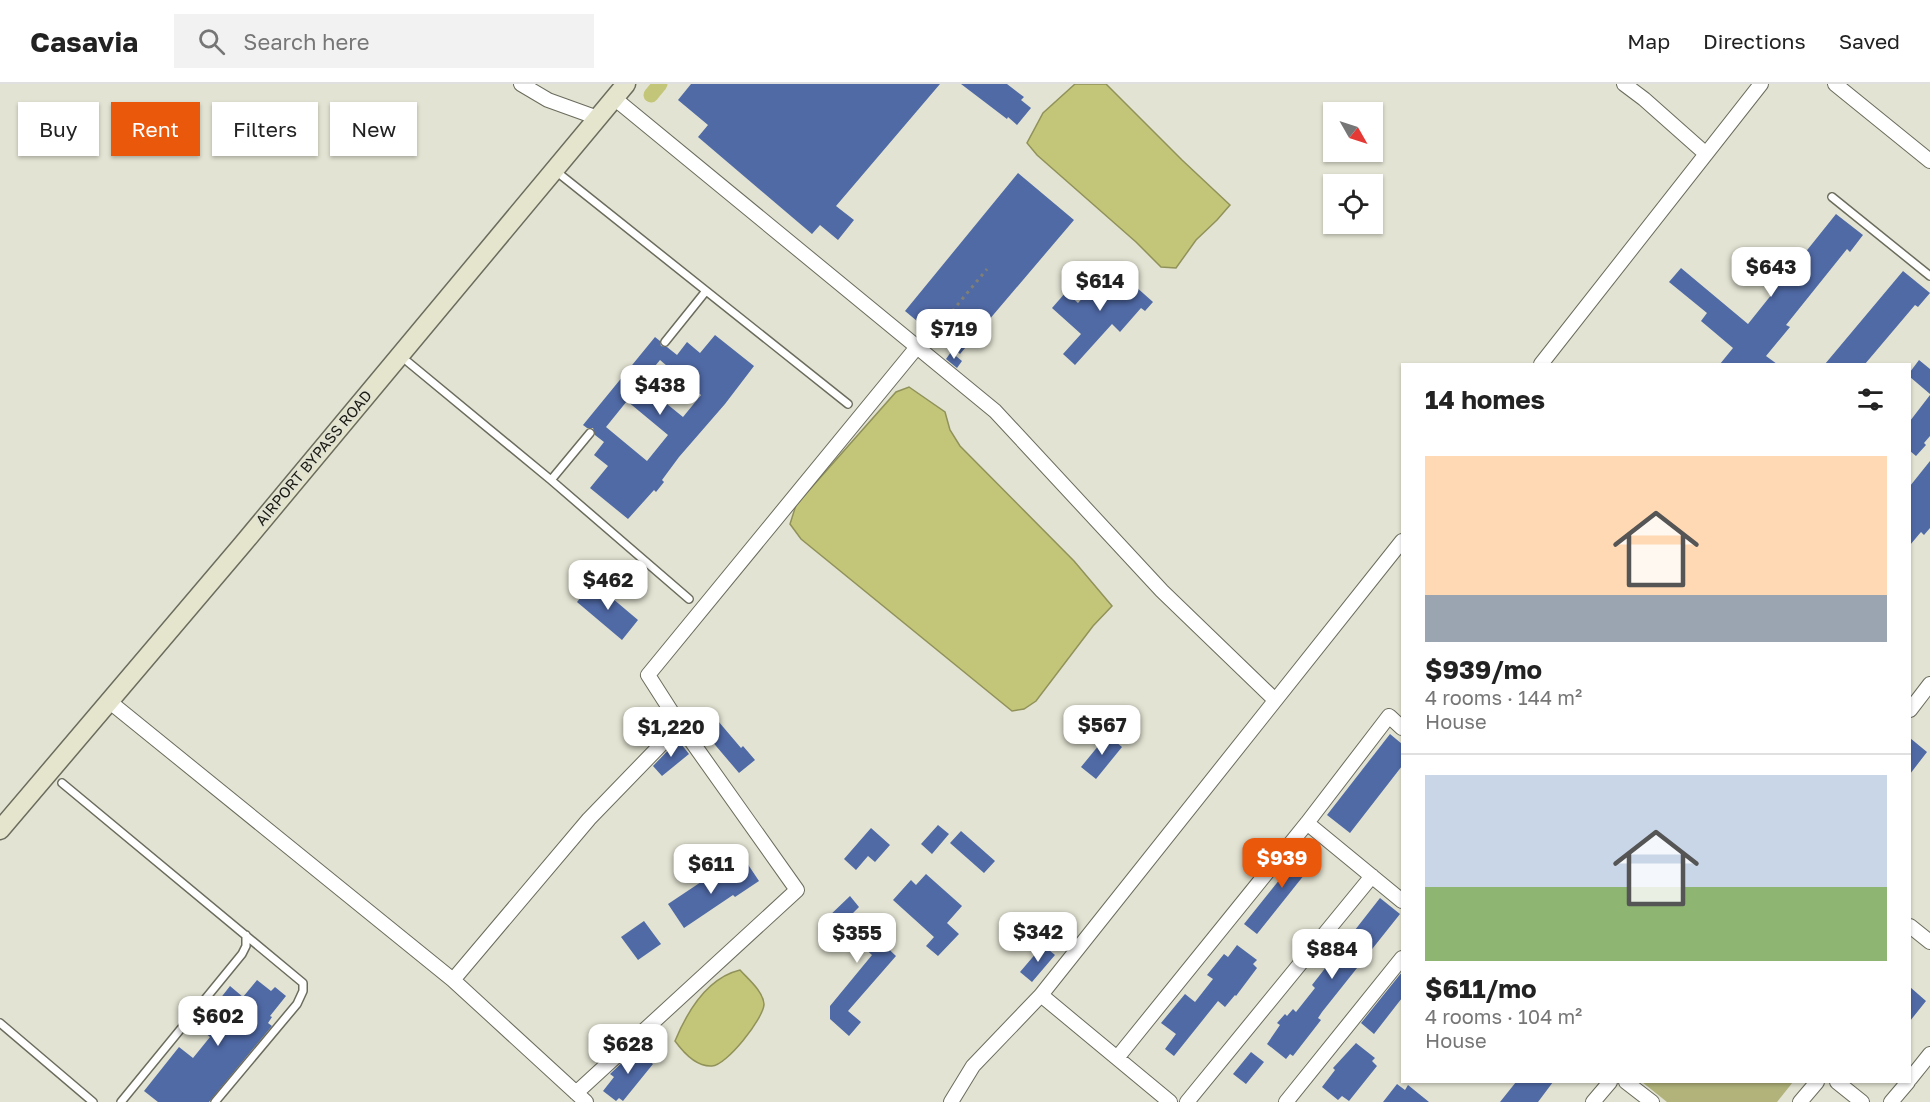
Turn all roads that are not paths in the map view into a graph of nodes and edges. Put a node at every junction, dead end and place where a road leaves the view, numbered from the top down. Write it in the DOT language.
graph roads {
  1 [pos="521,84"];
  2 [pos="626,84"];
  3 [pos="1624,84"];
  4 [pos="1761,84"];
  5 [pos="1835,84"];
  6 [pos="614,98"];
  7 [pos="598,118"];
  8 [pos="1706,154"];
  9 [pos="1930,160"];
  10 [pos="562,176"];
  11 [pos="1832,197"];
  12 [pos="1930,276"];
  13 [pos="706,291"];
  14 [pos="665,342"];
  15 [pos="918,347"];
  16 [pos="408,362"];
  17 [pos="1542,363"];
  18 [pos="848,404"];
  19 [pos="590,433"];
  20 [pos="551,480"];
  21 [pos="1401,542"];
  22 [pos="689,599"];
  23 [pos="1930,684"];
  24 [pos="1275,700"];
  25 [pos="110,702"];
  26 [pos="1911,709"];
  27 [pos="680,725"];
  28 [pos="1401,727"];
  29 [pos="62,783"];
  30 [pos="1307,823"];
  31 [pos="0,830"];
  32 [pos="1372,876"];
  33 [pos="1401,900"];
  34 [pos="1911,927"];
  35 [pos="246,935"];
  36 [pos="1930,942"];
  37 [pos="1401,959"];
  38 [pos="453,980"];
  39 [pos="1041,995"];
  40 [pos="0,1023"];
  41 [pos="1930,1054"];
  42 [pos="1117,1058"];
  43 [pos="1911,1078"];
  44 [pos="1609,1083"];
  45 [pos="1627,1083"];
  46 [pos="1815,1083"];
  47 [pos="1838,1083"];
  48 [pos="1907,1083"];
  49 [pos="581,1097"];
  50 [pos="93,1102"];
  51 [pos="121,1102"];
  52 [pos="215,1102"];
  53 [pos="951,1102"];
  54 [pos="1170,1102"];
  55 [pos="1187,1102"];
  56 [pos="1286,1102"];
  57 [pos="1593,1102"];
  58 [pos="1652,1102"];
  59 [pos="1800,1102"];
  60 [pos="1862,1102"];
  61 [pos="1891,1102"];
  1 -- 7 [label="street"];
  2 -- 6 [label="street, AIRPORT BYPASS ROAD"];
  3 -- 8 [label="street"];
  4 -- 8 [label="street"];
  5 -- 9 [label="street"];
  6 -- 7 [label="street, AIRPORT BYPASS ROAD"];
  6 -- 15 [label="street"];
  7 -- 25 [label="street, AIRPORT BYPASS ROAD"];
  8 -- 17 [label="street"];
  10 -- 13 [label="lane"];
  11 -- 12 [label="lane"];
  13 -- 14 [label="lane"];
  13 -- 18 [label="lane"];
  15 -- 24 [label="street"];
  15 -- 27 [label="street"];
  16 -- 20 [label="lane"];
  19 -- 20 [label="lane"];
  20 -- 22 [label="lane"];
  21 -- 24 [label="street"];
  23 -- 26 [label="street"];
  24 -- 39 [label="street"];
  25 -- 31 [label="street, AIRPORT BYPASS ROAD"];
  25 -- 38 [label="street"];
  27 -- 38 [label="street"];
  27 -- 49 [label="street"];
  28 -- 30 [label="street"];
  29 -- 35 [label="lane"];
  30 -- 32 [label="street"];
  30 -- 42 [label="street"];
  32 -- 33 [label="street"];
  32 -- 55 [label="street"];
  34 -- 36 [label="street"];
  35 -- 51 [label="lane"];
  35 -- 52 [label="lane"];
  37 -- 56 [label="street"];
  38 -- 49 [label="street"];
  39 -- 42 [label="street"];
  39 -- 53 [label="street"];
  40 -- 50 [label="lane"];
  41 -- 43 [label="street"];
  42 -- 54 [label="street"];
  44 -- 57 [label="street"];
  45 -- 58 [label="street"];
  46 -- 59 [label="street"];
  47 -- 60 [label="street"];
  48 -- 61 [label="street"];
}
